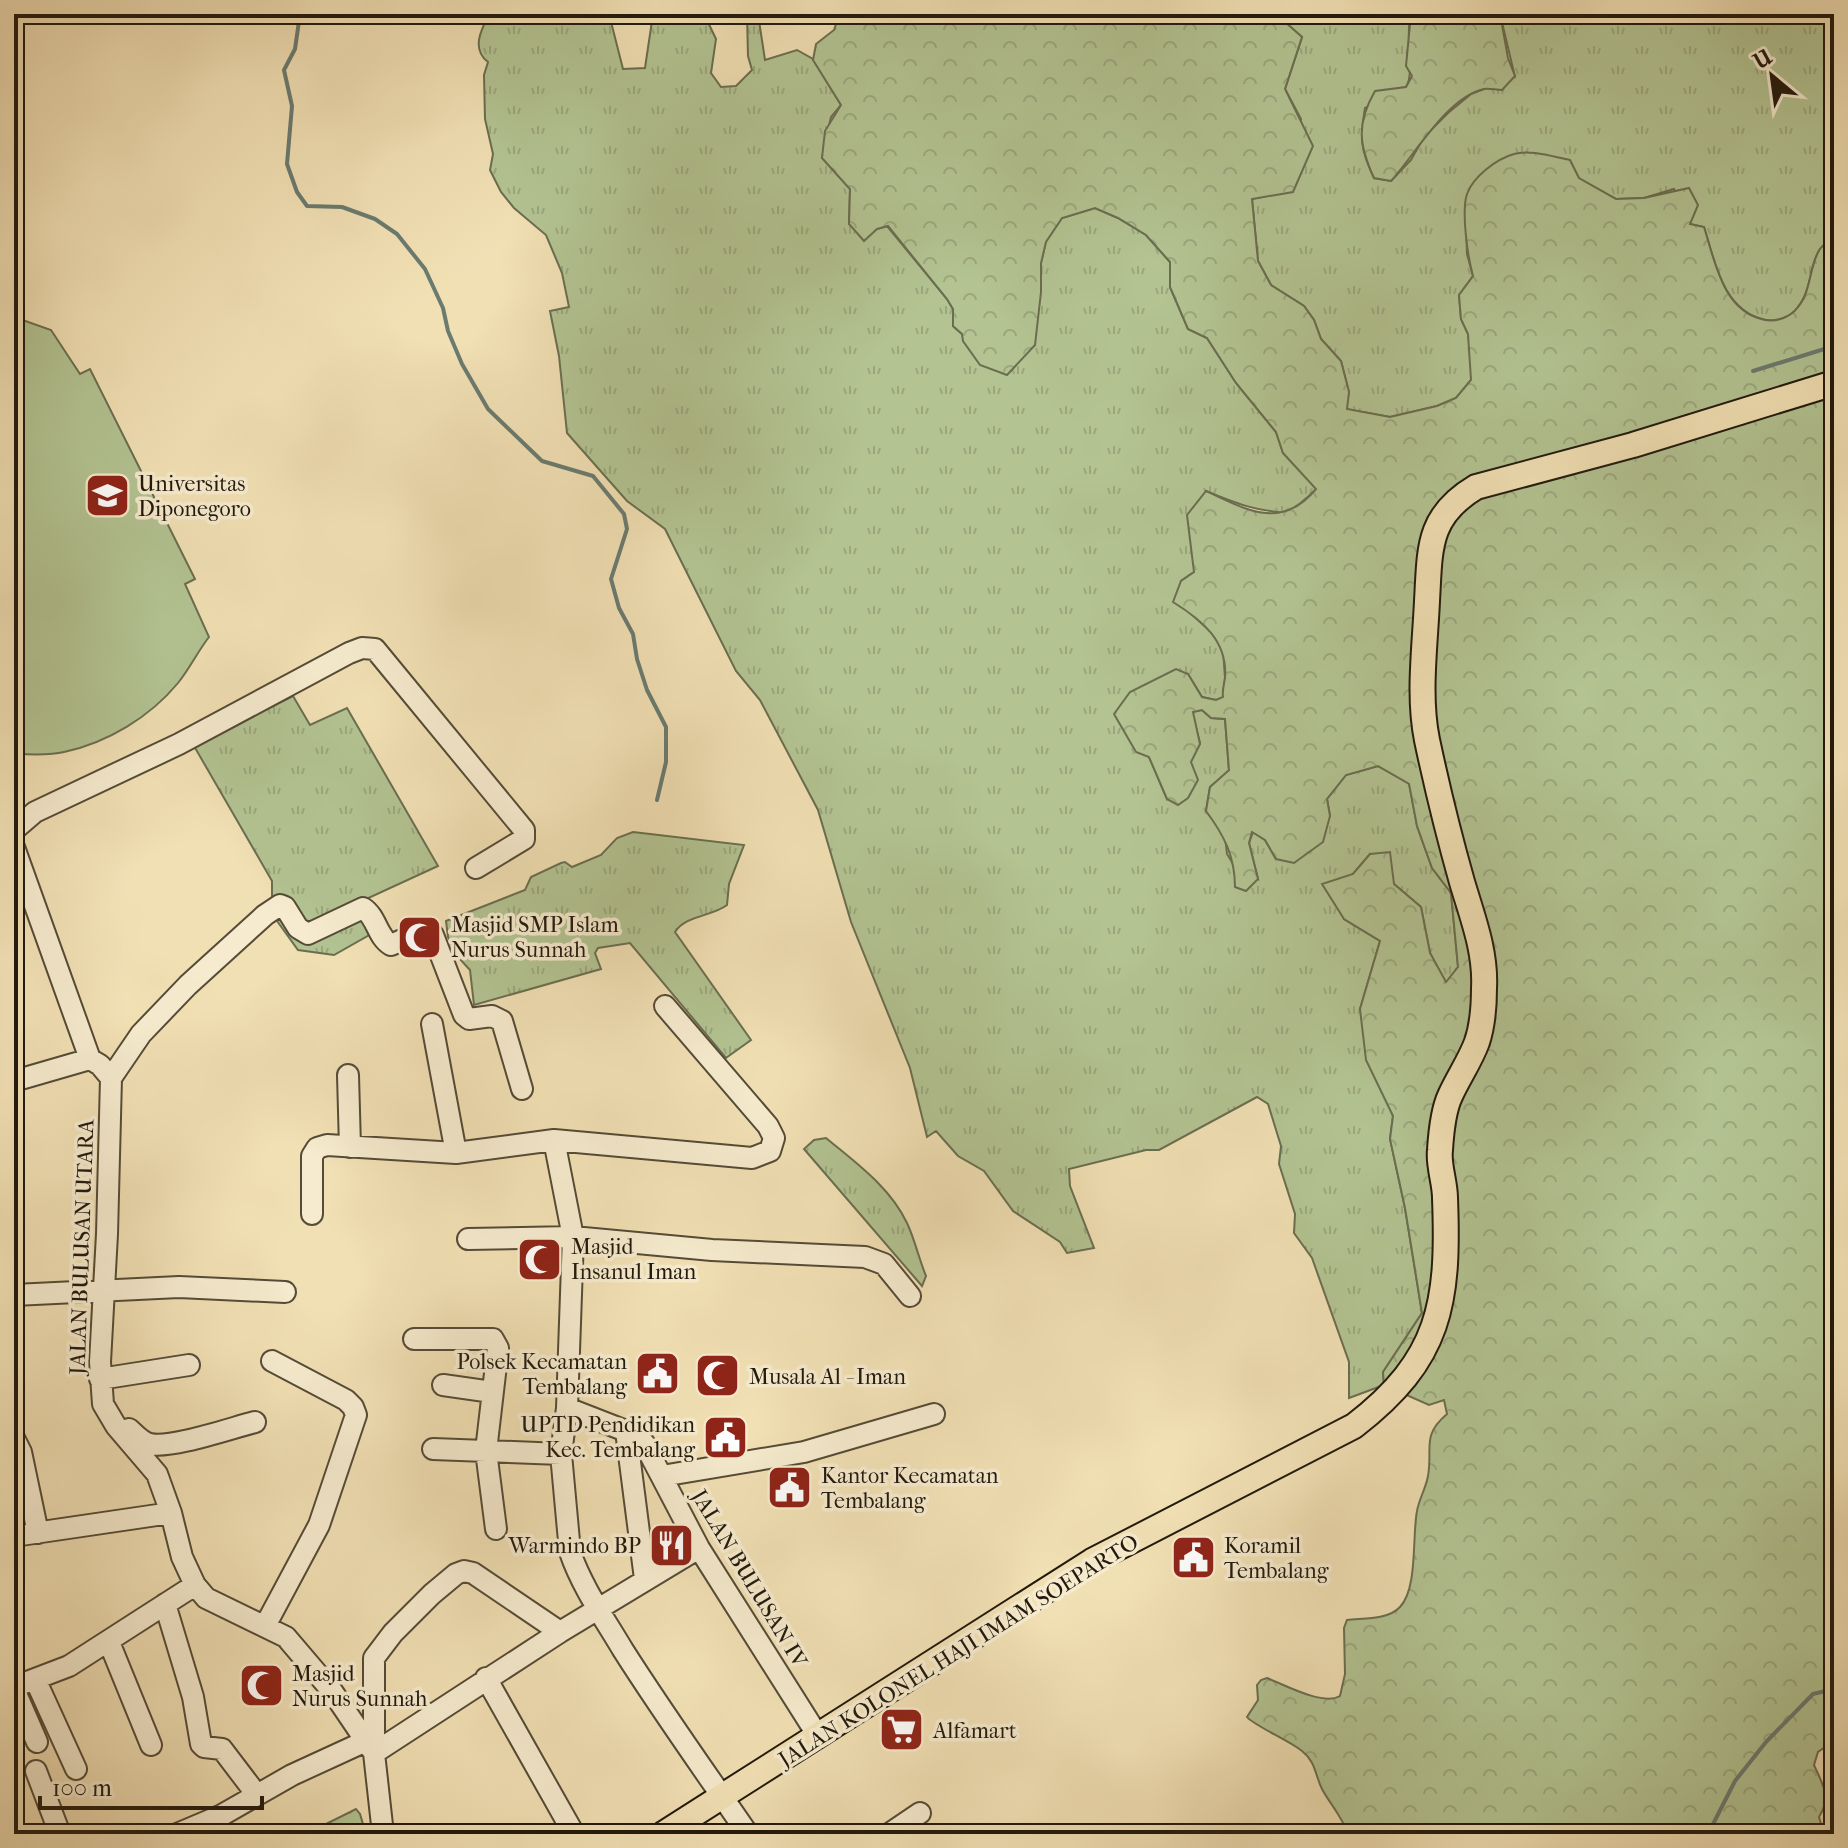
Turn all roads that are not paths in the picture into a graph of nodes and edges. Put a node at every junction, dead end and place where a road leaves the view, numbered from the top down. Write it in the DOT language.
graph roads {
  1 [pos="1834,383"];
  2 [pos="14,830"];
  3 [pos="14,847"];
  4 [pos="476,868"];
  5 [pos="665,1006"];
  6 [pos="432,1024"];
  7 [pos="90,1059"];
  8 [pos="348,1075"];
  9 [pos="111,1078"];
  10 [pos="14,1081"];
  11 [pos="522,1089"];
  12 [pos="554,1140"];
  13 [pos="350,1147"];
  14 [pos="456,1153"];
  15 [pos="312,1214"];
  16 [pos="573,1237"];
  17 [pos="468,1239"];
  18 [pos="103,1291"];
  19 [pos="285,1292"];
  20 [pos="14,1295"];
  21 [pos="910,1296"];
  22 [pos="414,1339"];
  23 [pos="272,1361"];
  24 [pos="189,1365"];
  25 [pos="106,1378"];
  26 [pos="443,1385"];
  27 [pos="492,1392"];
  28 [pos="567,1408"];
  29 [pos="934,1414"];
  30 [pos="255,1422"];
  31 [pos="626,1431"];
  32 [pos="14,1438"];
  33 [pos="433,1449"];
  34 [pos="486,1451"];
  35 [pos="561,1454"];
  36 [pos="662,1476"];
  37 [pos="171,1513"];
  38 [pos="496,1529"];
  39 [pos="38,1533"];
  40 [pos="14,1536"];
  41 [pos="699,1548"];
  42 [pos="645,1579"];
  43 [pos="195,1585"];
  44 [pos="165,1604"];
  45 [pos="598,1610"];
  46 [pos="265,1626"];
  47 [pos="560,1632"];
  48 [pos="109,1642"];
  49 [pos="486,1678"];
  50 [pos="35,1679"];
  51 [pos="14,1688"];
  52 [pos="818,1736"];
  53 [pos="37,1742"];
  54 [pos="151,1745"];
  55 [pos="370,1747"];
  56 [pos="76,1769"];
  57 [pos="36,1771"];
  58 [pos="257,1795"];
  59 [pos="723,1798"];
  60 [pos="920,1813"];
  61 [pos="60,1834"];
  62 [pos="177,1834"];
  63 [pos="383,1834"];
  64 [pos="574,1834"];
  65 [pos="663,1834"];
  66 [pos="748,1834"];
  67 [pos="889,1834"];
  1 -- 52 [label="main road, JALAN KOLONEL HAJI IMAM SOEPARTO"];
  2 -- 4 [label="street"];
  3 -- 7 [label="street"];
  5 -- 12 [label="street"];
  6 -- 14 [label="street"];
  7 -- 9 [label="street"];
  7 -- 10 [label="street"];
  8 -- 13 [label="street"];
  9 -- 11 [label="street"];
  9 -- 18 [label="street, JALAN BULUSAN UTARA"];
  12 -- 14 [label="street"];
  12 -- 16 [label="street"];
  13 -- 14 [label="street"];
  13 -- 15 [label="street"];
  16 -- 17 [label="street"];
  16 -- 21 [label="street"];
  16 -- 28 [label="street"];
  18 -- 19 [label="street"];
  18 -- 20 [label="street"];
  18 -- 25 [label="street, JALAN BULUSAN UTARA"];
  22 -- 27 [label="street"];
  23 -- 46 [label="street"];
  24 -- 25 [label="street"];
  25 -- 30 [label="street"];
  25 -- 37 [label="street, JALAN BULUSAN UTARA"];
  26 -- 27 [label="street"];
  27 -- 34 [label="street"];
  28 -- 31 [label="street"];
  28 -- 35 [label="street"];
  29 -- 36 [label="street"];
  31 -- 36 [label="street, JALAN BULUSAN IV"];
  31 -- 42 [label="street"];
  32 -- 39 [label="street"];
  33 -- 34 [label="street"];
  34 -- 35 [label="street"];
  34 -- 38 [label="street"];
  35 -- 45 [label="street"];
  36 -- 41 [label="street, JALAN BULUSAN IV"];
  37 -- 39 [label="street"];
  37 -- 43 [label="street, JALAN BULUSAN UTARA"];
  39 -- 40 [label="street"];
  41 -- 42 [label="street"];
  41 -- 52 [label="street, JALAN BULUSAN IV"];
  42 -- 45 [label="street"];
  43 -- 44 [label="street"];
  43 -- 46 [label="street"];
  44 -- 48 [label="street"];
  44 -- 58 [label="street"];
  45 -- 47 [label="street"];
  45 -- 59 [label="street"];
  46 -- 55 [label="street"];
  47 -- 49 [label="street"];
  47 -- 55 [label="street"];
  48 -- 50 [label="street"];
  48 -- 54 [label="street"];
  49 -- 55 [label="street"];
  49 -- 64 [label="street"];
  50 -- 51 [label="street"];
  50 -- 56 [label="street"];
  51 -- 53 [label="street"];
  52 -- 59 [label="main road, JALAN KOLONEL HAJI IMAM SOEPARTO"];
  55 -- 58 [label="street"];
  55 -- 63 [label="street"];
  57 -- 61 [label="street"];
  58 -- 62 [label="street"];
  59 -- 65 [label="main road, JALAN KOLONEL HAJI IMAM SOEPARTO"];
  59 -- 66 [label="street"];
  60 -- 67 [label="street"];
}
